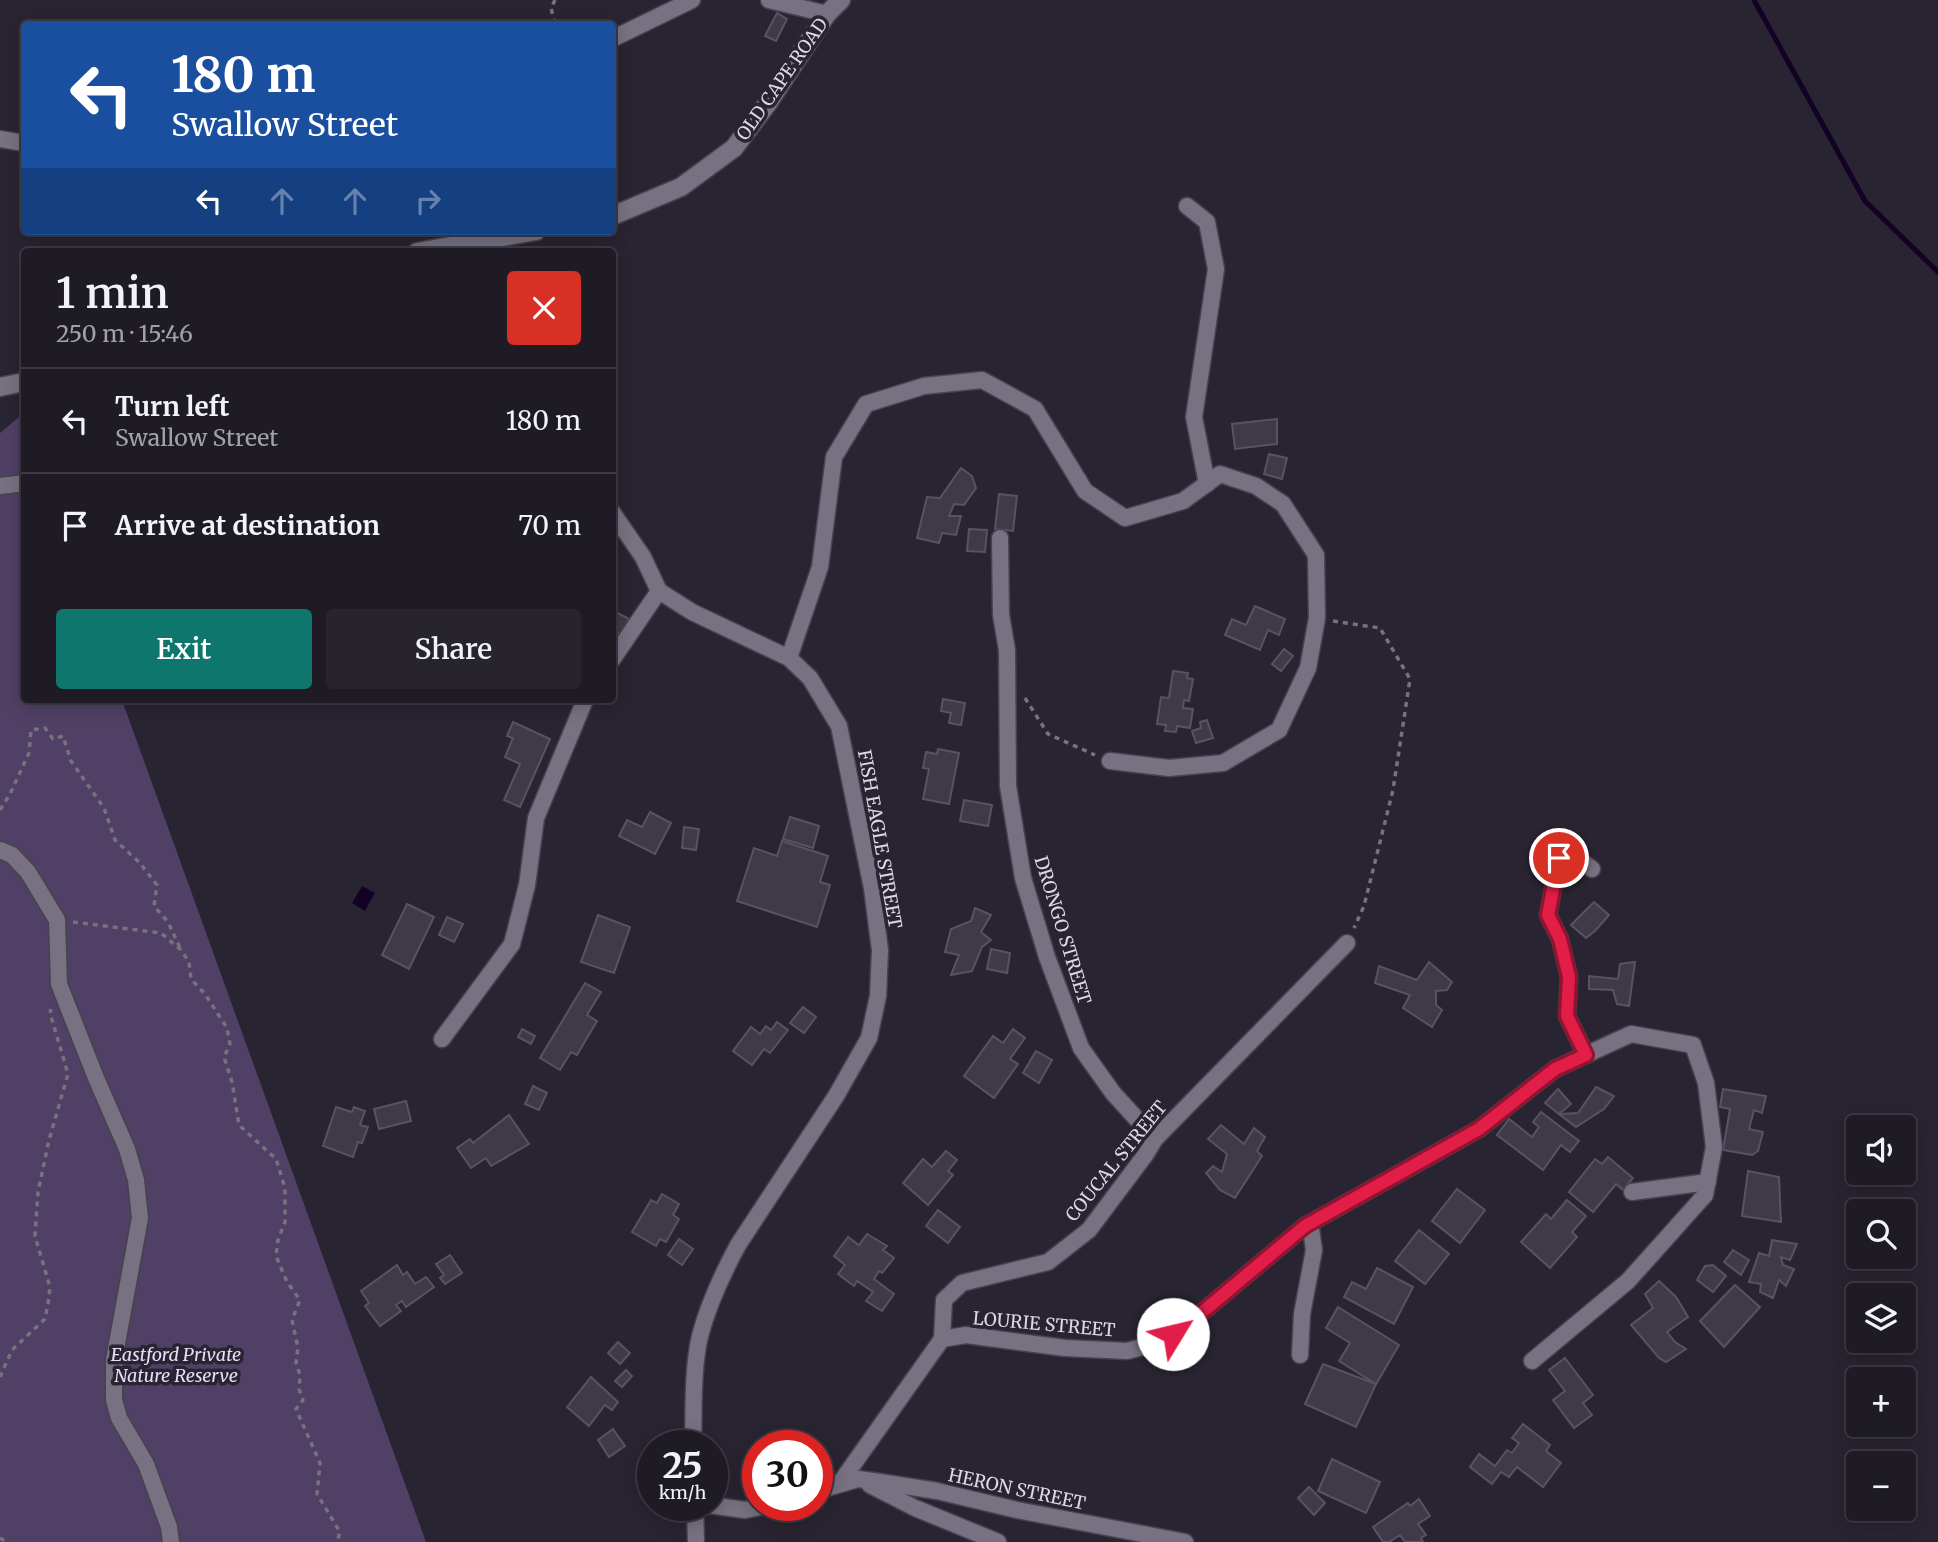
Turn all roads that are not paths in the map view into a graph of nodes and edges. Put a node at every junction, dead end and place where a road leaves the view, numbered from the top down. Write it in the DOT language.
graph roads {
  1 [pos="692,0"];
  2 [pos="769,0"];
  3 [pos="841,0"];
  4 [pos="827,14"];
  5 [pos="616,37"];
  6 [pos="0,139"];
  7 [pos="21,143"];
  8 [pos="1187,206"];
  9 [pos="616,214"];
  10 [pos="513,235"];
  11 [pos="440,248"];
  12 [pos="21,383"];
  13 [pos="0,387"];
  14 [pos="21,483"];
  15 [pos="1207,484"];
  16 [pos="0,486"];
  17 [pos="616,519"];
  18 [pos="1000,538"];
  19 [pos="660,591"];
  20 [pos="616,654"];
  21 [pos="789,658"];
  22 [pos="584,703"];
  23 [pos="1110,761"];
  24 [pos="0,850"];
  25 [pos="1592,869"];
  26 [pos="1347,943"];
  27 [pos="442,1039"];
  28 [pos="1586,1055"];
  29 [pos="1155,1139"];
  30 [pos="1707,1182"];
  31 [pos="1632,1192"];
  32 [pos="1305,1226"];
  33 [pos="942,1339"];
  34 [pos="1300,1355"];
  35 [pos="1532,1362"];
  36 [pos="694,1430"];
  37 [pos="858,1479"];
  38 [pos="840,1483"];
  39 [pos="833,1486"];
  40 [pos="695,1521"];
  41 [pos="172,1542"];
  42 [pos="696,1542"];
  43 [pos="998,1542"];
  44 [pos="1185,1542"];
  1 -- 5 [label="street"];
  2 -- 4 [label="street"];
  3 -- 4 [label="street, OLD CAPE ROAD"];
  4 -- 9 [label="street, OLD CAPE ROAD"];
  6 -- 7 [label="street"];
  8 -- 15 [label="street"];
  10 -- 11 [label="street"];
  12 -- 13 [label="street"];
  14 -- 16 [label="street"];
  15 -- 21 [label="street"];
  15 -- 23 [label="street"];
  17 -- 19 [label="street"];
  18 -- 29 [label="street, DRONGO STREET"];
  19 -- 20 [label="street"];
  19 -- 21 [label="street, FISH EAGLE STREET"];
  21 -- 36 [label="street, FISH EAGLE STREET"];
  22 -- 27 [label="street"];
  24 -- 41 [label="street"];
  25 -- 28 [label="street"];
  26 -- 29 [label="street, COUCAL STREET"];
  28 -- 30 [label="street, LOURIE STREET"];
  28 -- 32 [label="street, LOURIE STREET"];
  29 -- 33 [label="street, COUCAL STREET"];
  30 -- 31 [label="street"];
  30 -- 35 [label="street, LOURIE STREET"];
  32 -- 33 [label="street, LOURIE STREET"];
  32 -- 34 [label="street"];
  33 -- 38 [label="street"];
  37 -- 38 [label="street, HERON STREET"];
  37 -- 43 [label="street"];
  37 -- 44 [label="street, HERON STREET"];
  38 -- 39 [label="street"];
  40 -- 42 [label="street"];
}
